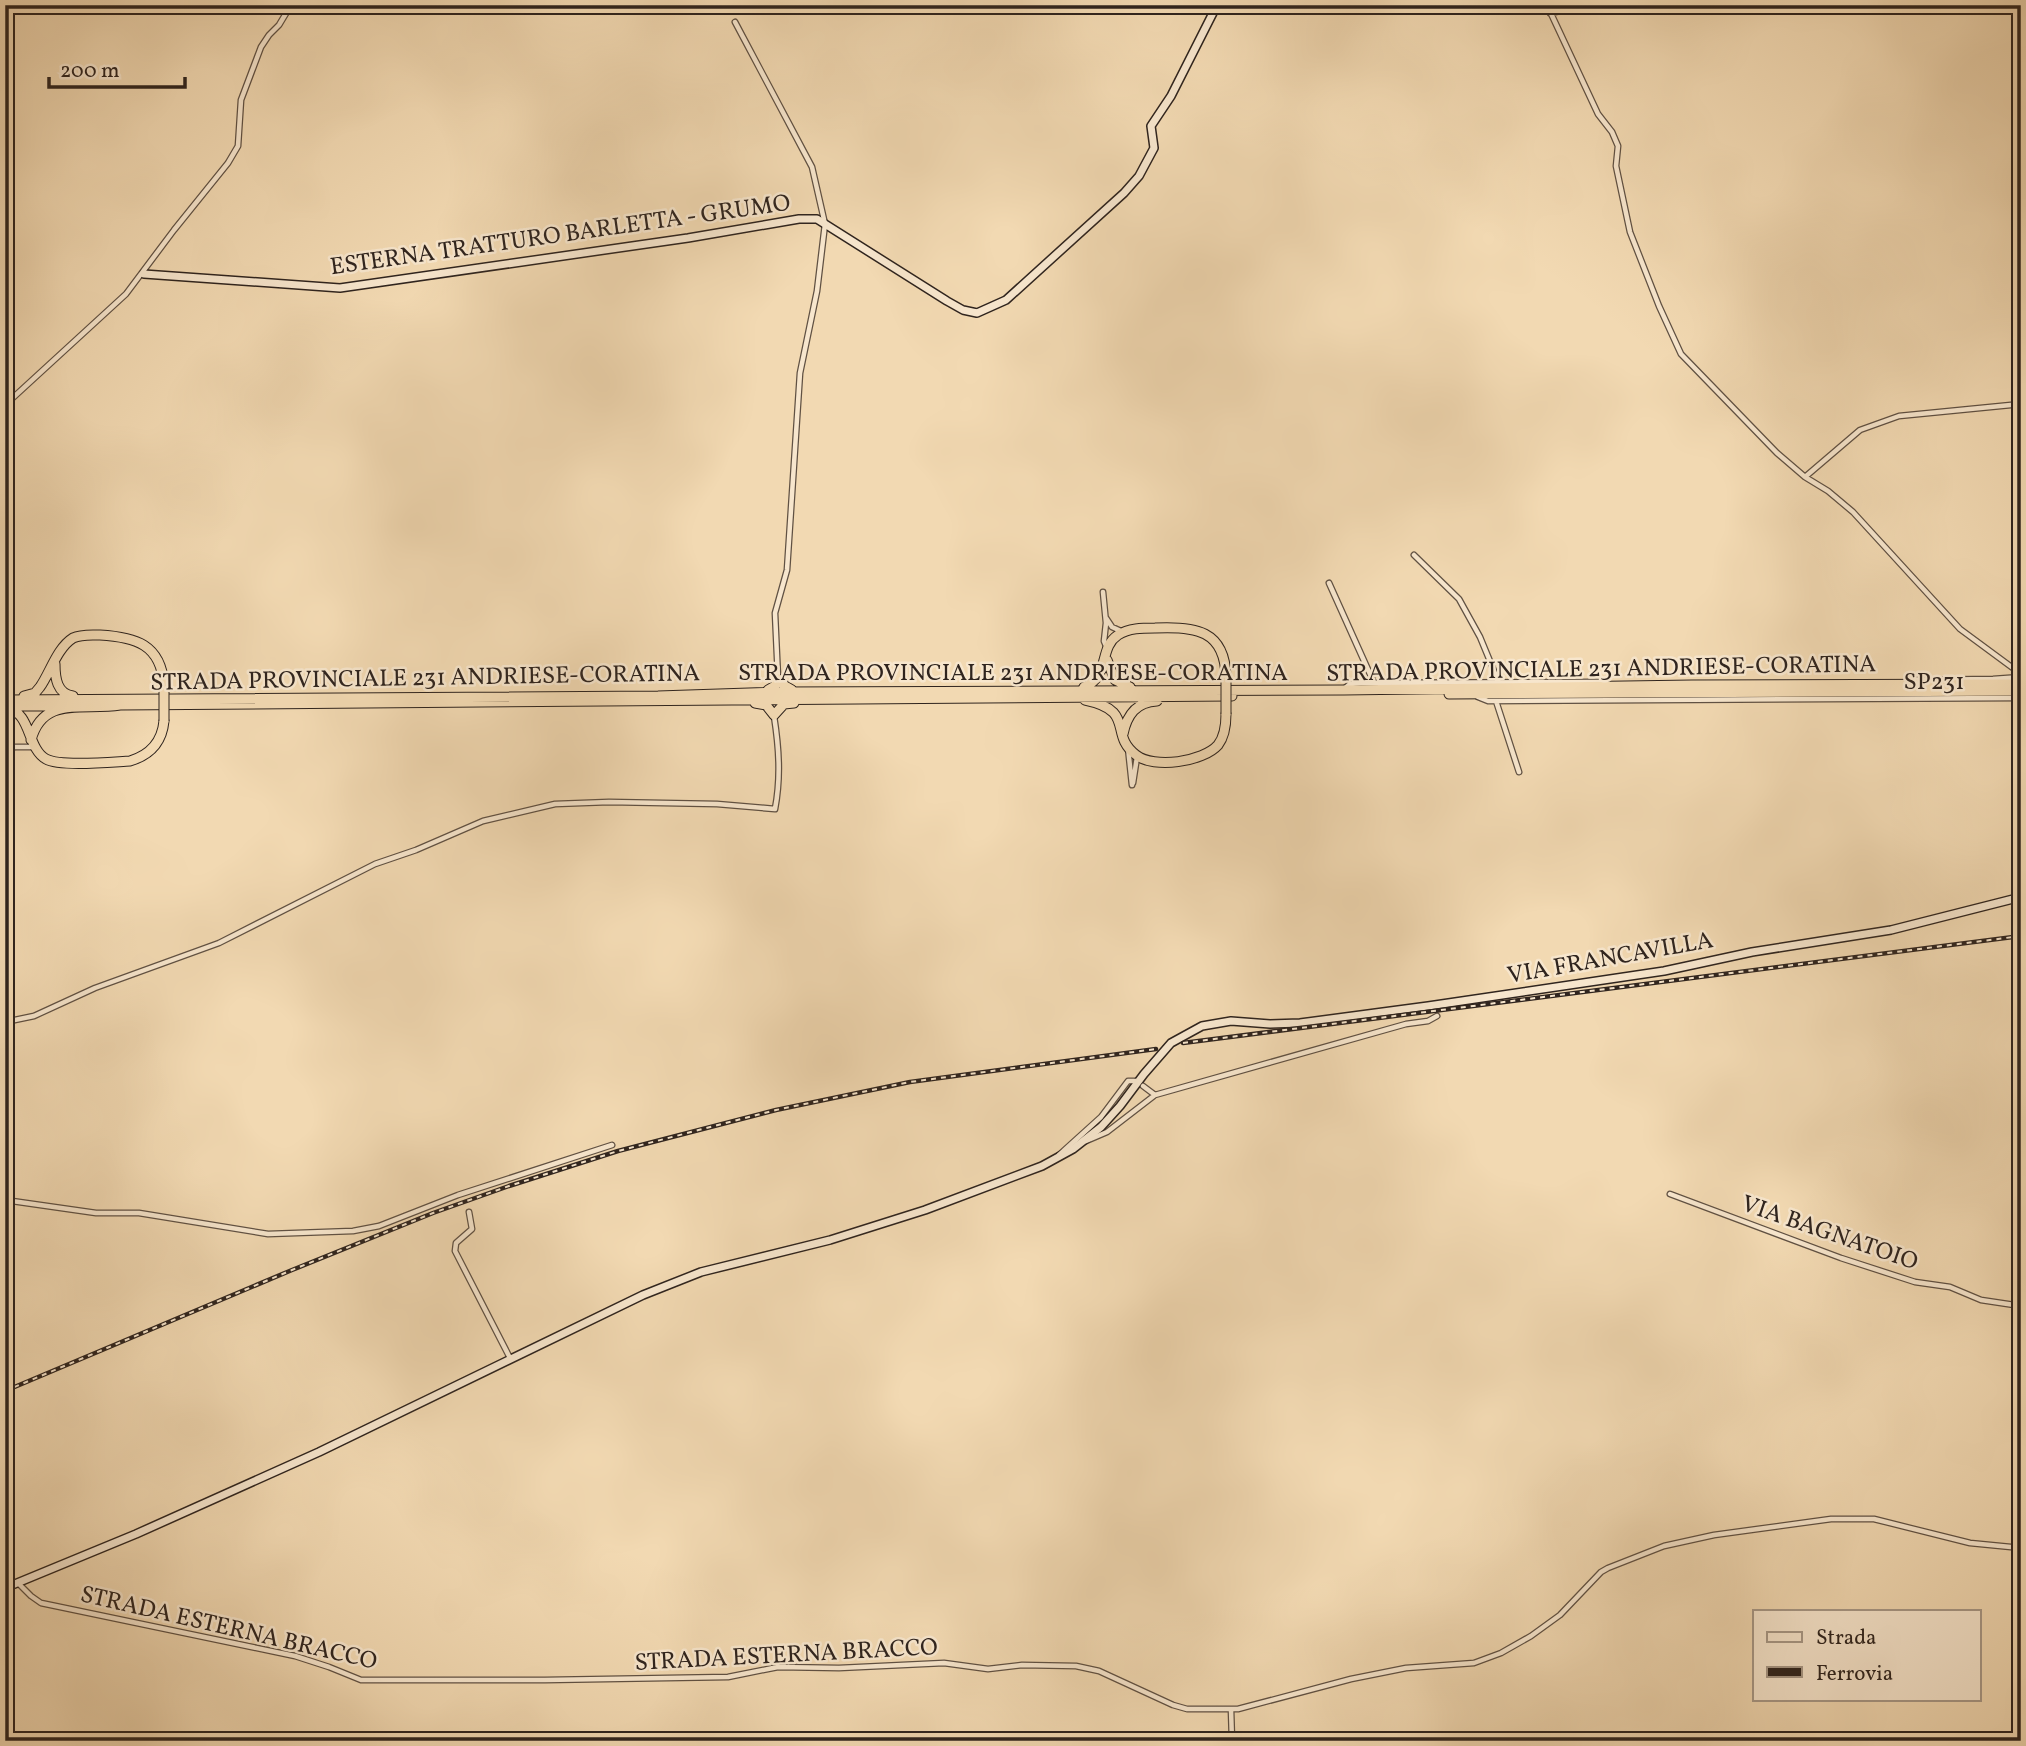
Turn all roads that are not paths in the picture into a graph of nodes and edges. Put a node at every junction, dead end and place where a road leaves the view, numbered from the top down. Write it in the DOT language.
graph roads {
  1 [pos="291,5"];
  2 [pos="1217,5"];
  3 [pos="1547,5"];
  4 [pos="1592,5"];
  5 [pos="1550,13"];
  6 [pos="735,22"];
  7 [pos="825,224"];
  8 [pos="144,274"];
  9 [pos="2021,404"];
  10 [pos="5,405"];
  11 [pos="1805,477"];
  12 [pos="1414,555"];
  13 [pos="1329,583"];
  14 [pos="1103,592"];
  15 [pos="1106,617"];
  16 [pos="1106,623"];
  17 [pos="1105,630"];
  18 [pos="1124,632"];
  19 [pos="1114,638"];
  20 [pos="1106,652"];
  21 [pos="55,662"];
  22 [pos="2021,675"];
  23 [pos="778,679"];
  24 [pos="1374,683"];
  25 [pos="1499,683"];
  26 [pos="2021,684"];
  27 [pos="1138,689"];
  28 [pos="1058,690"];
  29 [pos="1343,690"];
  30 [pos="846,691"];
  31 [pos="2021,691"];
  32 [pos="1471,694"];
  33 [pos="718,696"];
  34 [pos="1081,696"];
  35 [pos="1198,696"];
  36 [pos="5,698"];
  37 [pos="865,698"];
  38 [pos="2021,698"];
  39 [pos="1496,701"];
  40 [pos="120,702"];
  41 [pos="5,708"];
  42 [pos="774,715"];
  43 [pos="1123,736"];
  44 [pos="33,743"];
  45 [pos="1128,748"];
  46 [pos="5,751"];
  47 [pos="1137,756"];
  48 [pos="1154,761"];
  49 [pos="1133,772"];
  50 [pos="1519,772"];
  51 [pos="2021,897"];
  52 [pos="1437,1016"];
  53 [pos="5,1022"];
  54 [pos="1136,1082"];
  55 [pos="1143,1086"];
  56 [pos="1155,1095"];
  57 [pos="1104,1129"];
  58 [pos="612,1145"];
  59 [pos="1056,1158"];
  60 [pos="1670,1195"];
  61 [pos="5,1200"];
  62 [pos="469,1212"];
  63 [pos="2021,1306"];
  64 [pos="510,1359"];
  65 [pos="2021,1548"];
  66 [pos="17,1583"];
  67 [pos="5,1588"];
  68 [pos="1231,1709"];
  69 [pos="1232,1741"];
  1 -- 8 [label="street"];
  2 -- 7 [label="street, ESTERNA TRATTURO BARLETTA - GRUMO"];
  3 -- 5 [label="street"];
  4 -- 5 [label="street"];
  5 -- 11 [label="street"];
  6 -- 7 [label="street"];
  7 -- 8 [label="street, ESTERNA TRATTURO BARLETTA - GRUMO"];
  7 -- 23 [label="street"];
  8 -- 10 [label="street"];
  9 -- 11 [label="street"];
  11 -- 22 [label="street"];
  12 -- 25 [label="street"];
  13 -- 24 [label="street"];
  14 -- 15 [label="street"];
  15 -- 16 [label="street"];
  15 -- 18 [label="street"];
  16 -- 17 [label="street"];
  16 -- 19 [label="street"];
  17 -- 19 [label="street"];
  17 -- 20 [label="street"];
  18 -- 19 [label="highway"];
  18 -- 48 [label="highway, bridge"];
  19 -- 20 [label="highway"];
  20 -- 27 [label="highway"];
  20 -- 28 [label="highway"];
  21 -- 36 [label="highway"];
  21 -- 40 [label="highway"];
  21 -- 44 [label="highway, bridge"];
  22 -- 25 [label="street"];
  23 -- 30 [label="highway"];
  23 -- 33 [label="highway"];
  24 -- 25 [label="street"];
  24 -- 29 [label="street"];
  26 -- 29 [label="highway, STRADA PROVINCIALE 231 ANDRIESE-CORATINA / SP231"];
  27 -- 28 [label="highway, STRADA PROVINCIALE 231 ANDRIESE-CORATINA / SP231"];
  27 -- 29 [label="highway, STRADA PROVINCIALE 231 ANDRIESE-CORATINA / SP231"];
  28 -- 30 [label="highway, STRADA PROVINCIALE 231 ANDRIESE-CORATINA / SP231"];
  30 -- 33 [label="highway, STRADA PROVINCIALE 231 ANDRIESE-CORATINA / SP231"];
  31 -- 32 [label="highway, STRADA PROVINCIALE 231 ANDRIESE-CORATINA / SP231"];
  32 -- 35 [label="highway, STRADA PROVINCIALE 231 ANDRIESE-CORATINA / SP231"];
  32 -- 39 [label="street, SP231"];
  33 -- 37 [label="highway, STRADA PROVINCIALE 231 ANDRIESE-CORATINA / SP231"];
  33 -- 40 [label="highway, STRADA PROVINCIALE 231 ANDRIESE-CORATINA / SP231"];
  33 -- 42 [label="highway"];
  34 -- 35 [label="highway, STRADA PROVINCIALE 231 ANDRIESE-CORATINA / SP231"];
  34 -- 37 [label="highway, STRADA PROVINCIALE 231 ANDRIESE-CORATINA / SP231"];
  34 -- 43 [label="highway"];
  35 -- 43 [label="highway"];
  36 -- 40 [label="highway, STRADA PROVINCIALE 231 ANDRIESE-CORATINA / SP231"];
  37 -- 42 [label="highway"];
  38 -- 39 [label="street, SP231"];
  39 -- 50 [label="street"];
  40 -- 41 [label="highway, STRADA PROVINCIALE 231 ANDRIESE-CORATINA / SP231"];
  40 -- 44 [label="highway"];
  41 -- 44 [label="highway"];
  42 -- 53 [label="street"];
  43 -- 45 [label="highway"];
  44 -- 46 [label="street"];
  45 -- 47 [label="highway"];
  45 -- 49 [label="street"];
  47 -- 48 [label="highway"];
  47 -- 49 [label="street"];
  48 -- 49 [label="street"];
  51 -- 57 [label="street, VIA FRANCAVILLA"];
  52 -- 56 [label="street"];
  54 -- 59 [label="street"];
  55 -- 56 [label="street"];
  56 -- 57 [label="street"];
  57 -- 59 [label="street"];
  58 -- 61 [label="street"];
  59 -- 64 [label="street"];
  60 -- 63 [label="street, VIA BAGNATOIO"];
  62 -- 64 [label="street"];
  64 -- 66 [label="street"];
  65 -- 68 [label="street, STRADA ESTERNA BRACCO"];
  66 -- 67 [label="street"];
  66 -- 68 [label="street, STRADA ESTERNA BRACCO"];
  68 -- 69 [label="street"];
}
